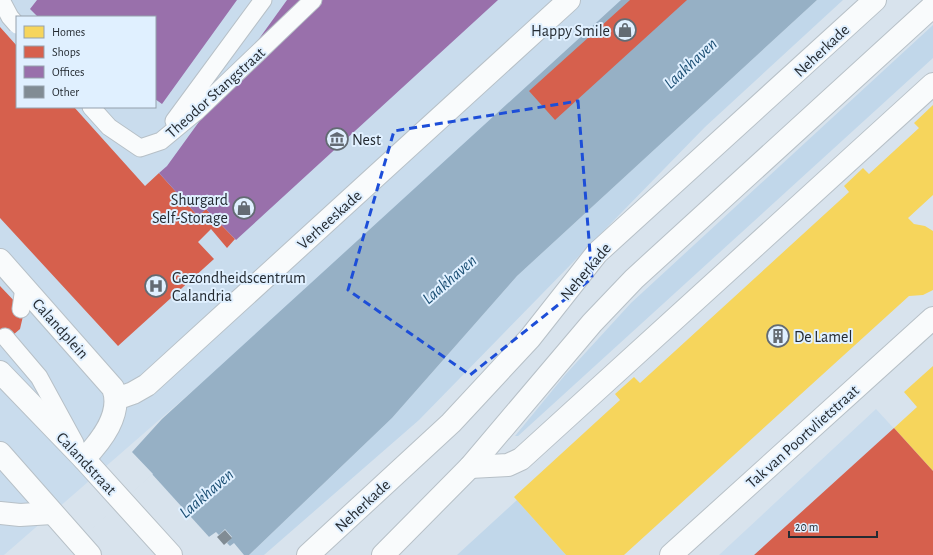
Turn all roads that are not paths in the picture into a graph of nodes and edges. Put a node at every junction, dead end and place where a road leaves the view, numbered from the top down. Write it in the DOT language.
graph roads {
  1 [pos="263,0"];
  2 [pos="313,0"];
  3 [pos="569,0"];
  4 [pos="875,0"];
  5 [pos="0,1"];
  6 [pos="933,6"];
  7 [pos="16,19"];
  8 [pos="16,24"];
  9 [pos="933,84"];
  10 [pos="92,108"];
  11 [pos="98,108"];
  12 [pos="0,260"];
  13 [pos="24,287"];
  14 [pos="21,309"];
  15 [pos="933,318"];
  16 [pos="12,339"];
  17 [pos="0,372"];
  18 [pos="116,399"];
  19 [pos="0,453"];
  20 [pos="84,459"];
  21 [pos="470,467"];
  22 [pos="0,513"];
  23 [pos="52,513"];
  24 [pos="84,548"];
  25 [pos="171,555"];
  26 [pos="308,555"];
  27 [pos="383,555"];
  28 [pos="671,555"];
  1 -- 11 [label="lane"];
  2 -- 10 [label="lane, Theodor Stangstraat"];
  3 -- 18 [label="main road, Verheeskade"];
  4 -- 26 [label="main road, Neherkade"];
  5 -- 7 [label="lane"];
  5 -- 8 [label="lane, bridge"];
  6 -- 21 [label="main road"];
  9 -- 21 [label="main road"];
  12 -- 13 [label="main road, Calandplein"];
  13 -- 14 [label="lane"];
  13 -- 18 [label="main road, Calandplein"];
  15 -- 28 [label="main road, Tak van Poortvlietstraat"];
  16 -- 20 [label="lane"];
  17 -- 20 [label="main road, Calandstraat"];
  18 -- 20 [label="main road"];
  19 -- 23 [label="main road"];
  20 -- 25 [label="main road, Calandstraat"];
  21 -- 27 [label="main road"];
  22 -- 23 [label="main road"];
  23 -- 24 [label="main road"];
}
